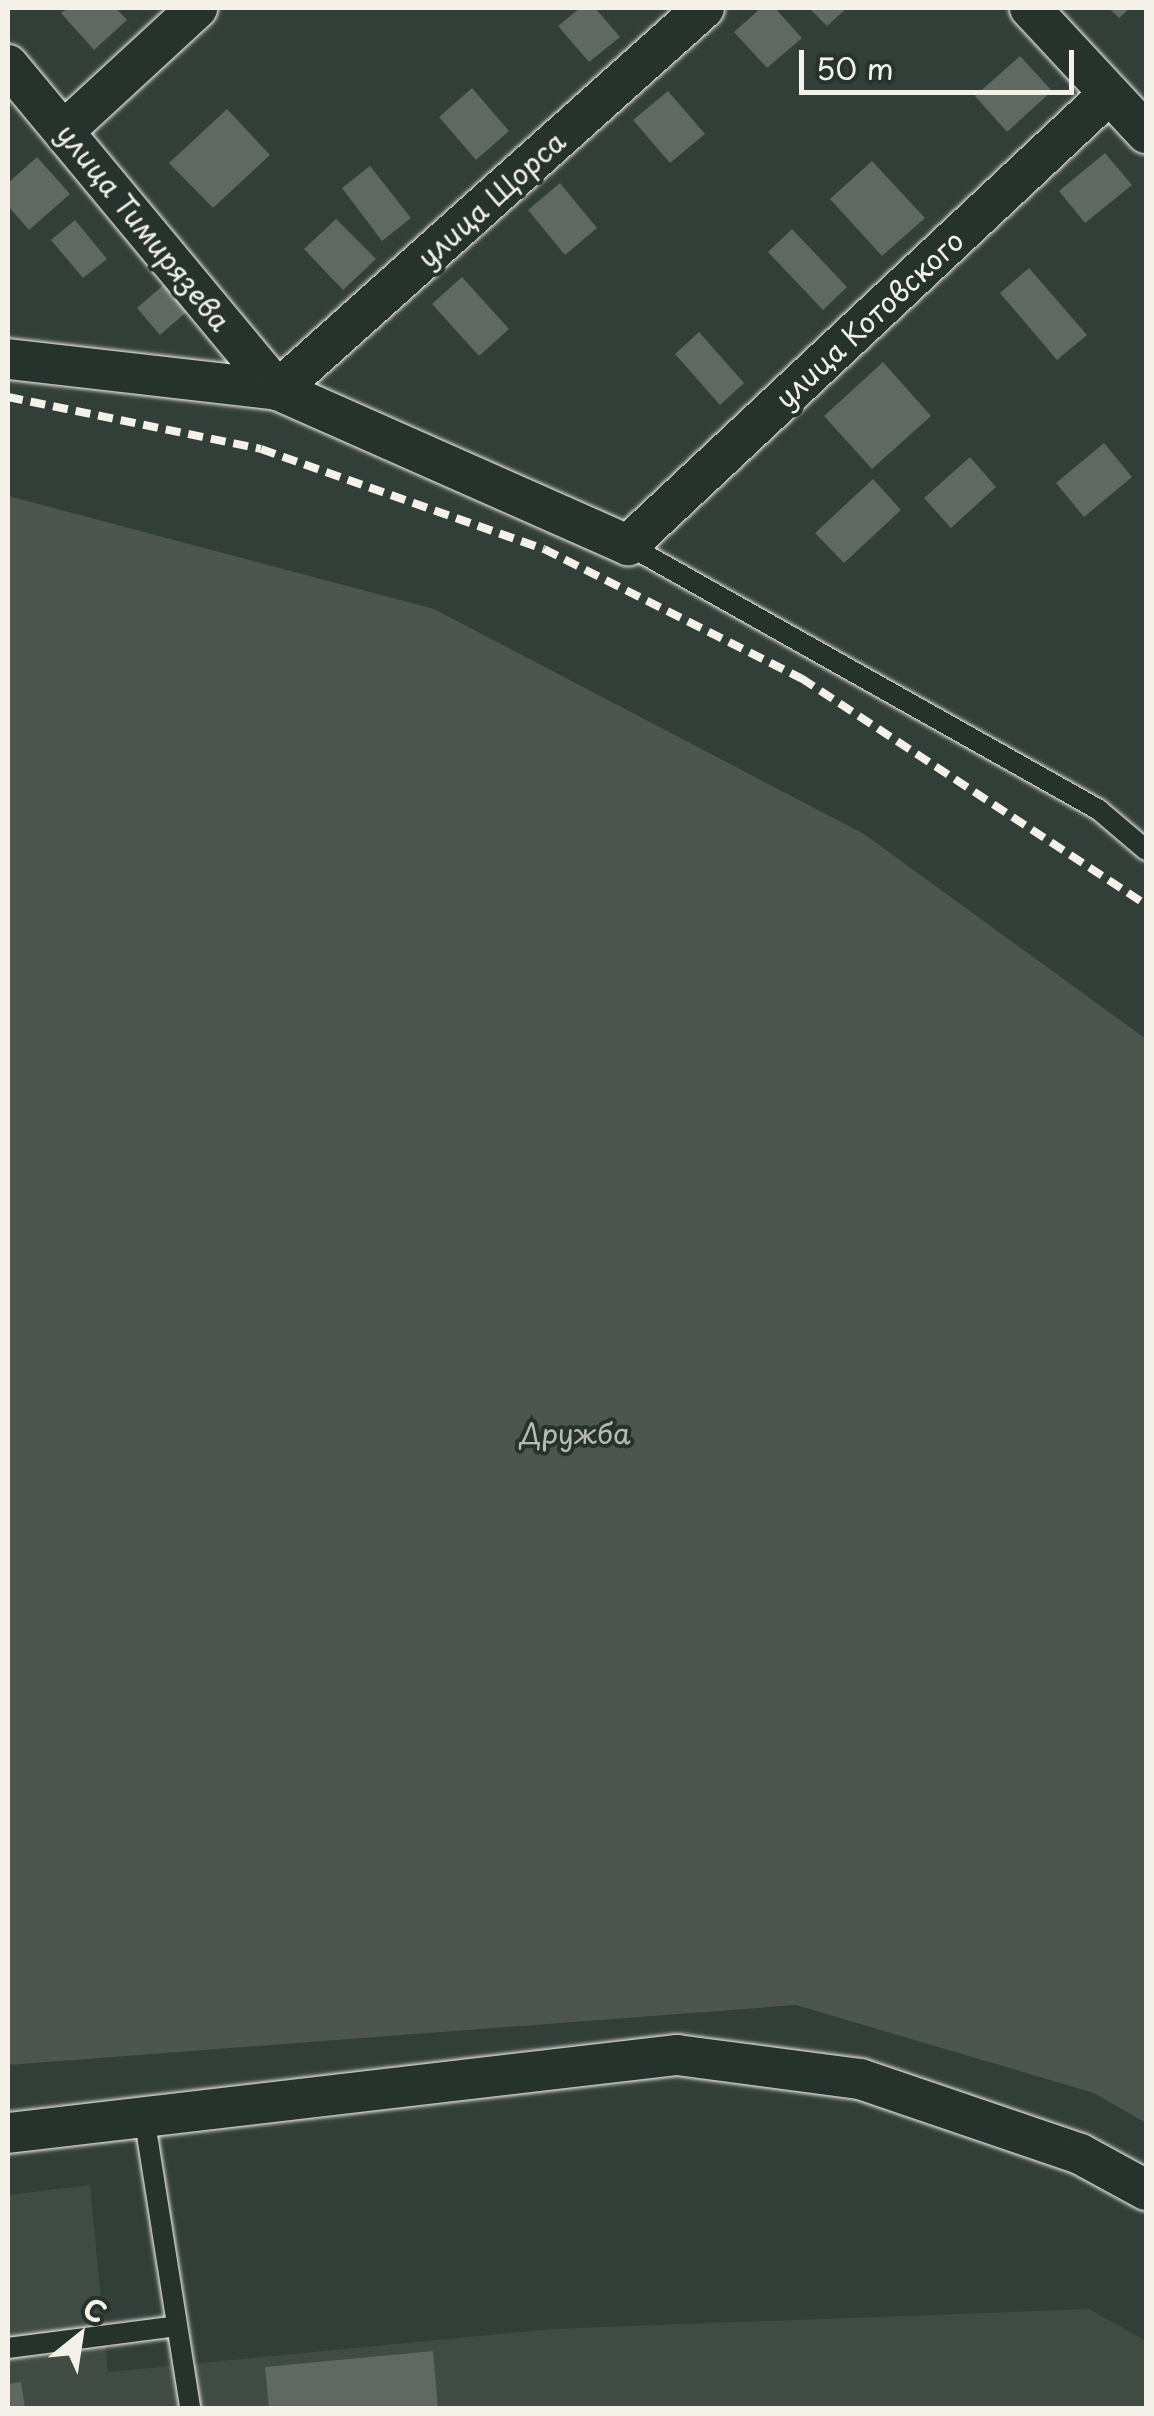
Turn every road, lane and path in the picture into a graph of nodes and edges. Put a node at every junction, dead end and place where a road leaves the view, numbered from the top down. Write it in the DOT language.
graph roads {
  1 [pos="197,8"];
  2 [pos="704,8"];
  3 [pos="1030,8"];
  4 [pos="8,65"];
  5 [pos="1109,94"];
  6 [pos="65,130"];
  7 [pos="1146,133"];
  8 [pos="8,359"];
  9 [pos="278,390"];
  10 [pos="628,545"];
  11 [pos="1146,850"];
  12 [pos="144,2116"];
  13 [pos="8,2133"];
  14 [pos="1146,2190"];
  15 [pos="177,2326"];
  16 [pos="8,2348"];
  17 [pos="190,2408"];
  1 -- 6 [label="street"];
  2 -- 9 [label="street, улица Щорса"];
  3 -- 5 [label="street"];
  4 -- 6 [label="street, улица Тимирязева"];
  5 -- 7 [label="street"];
  5 -- 10 [label="street, улица Котовского"];
  6 -- 9 [label="street, улица Тимирязева"];
  8 -- 9 [label="street"];
  9 -- 10 [label="street"];
  10 -- 11 [label="lane"];
  12 -- 13 [label="street"];
  12 -- 14 [label="street"];
  12 -- 15 [label="lane"];
  15 -- 16 [label="lane"];
  15 -- 17 [label="lane"];
}
